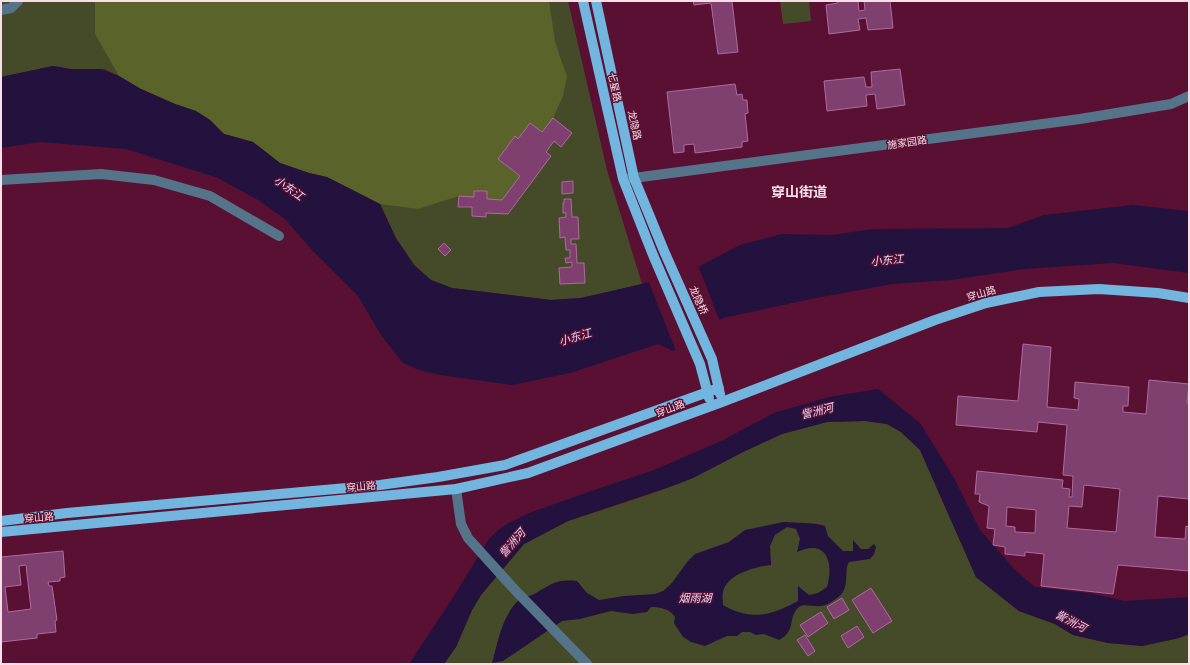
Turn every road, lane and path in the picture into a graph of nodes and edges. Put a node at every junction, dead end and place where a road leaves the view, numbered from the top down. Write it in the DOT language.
graph roads {
  1 [pos="18,1"];
  2 [pos="584,1"];
  3 [pos="596,1"];
  4 [pos="1,10"];
  5 [pos="1189,96"];
  6 [pos="634,178"];
  7 [pos="623,179"];
  8 [pos="1,180"];
  9 [pos="279,236"];
  10 [pos="664,251"];
  11 [pos="1189,298"];
  12 [pos="718,388"];
  13 [pos="707,393"];
  14 [pos="722,402"];
  15 [pos="711,406"];
  16 [pos="456,489"];
  17 [pos="1,521"];
  18 [pos="1,532"];
  19 [pos="586,664"];
  1 -- 4 [label="street"];
  2 -- 7 [label="main road, 七星路"];
  3 -- 6 [label="main road, 龙隐路"];
  5 -- 6 [label="street, 施家园路"];
  6 -- 7 [label="street, 施家园路"];
  6 -- 10 [label="main road, 龙隐路"];
  7 -- 13 [label="main road"];
  8 -- 9 [label="street"];
  10 -- 12 [label="main road, 龙隐桥"];
  11 -- 14 [label="main road, 穿山路"];
  12 -- 13 [label="main road, 穿山路"];
  12 -- 14 [label="main road"];
  13 -- 15 [label="main road"];
  13 -- 17 [label="main road, 穿山路"];
  14 -- 15 [label="main road, 穿山路"];
  15 -- 16 [label="main road, 穿山路"];
  16 -- 18 [label="main road, 穿山路"];
  16 -- 19 [label="street"];
}
